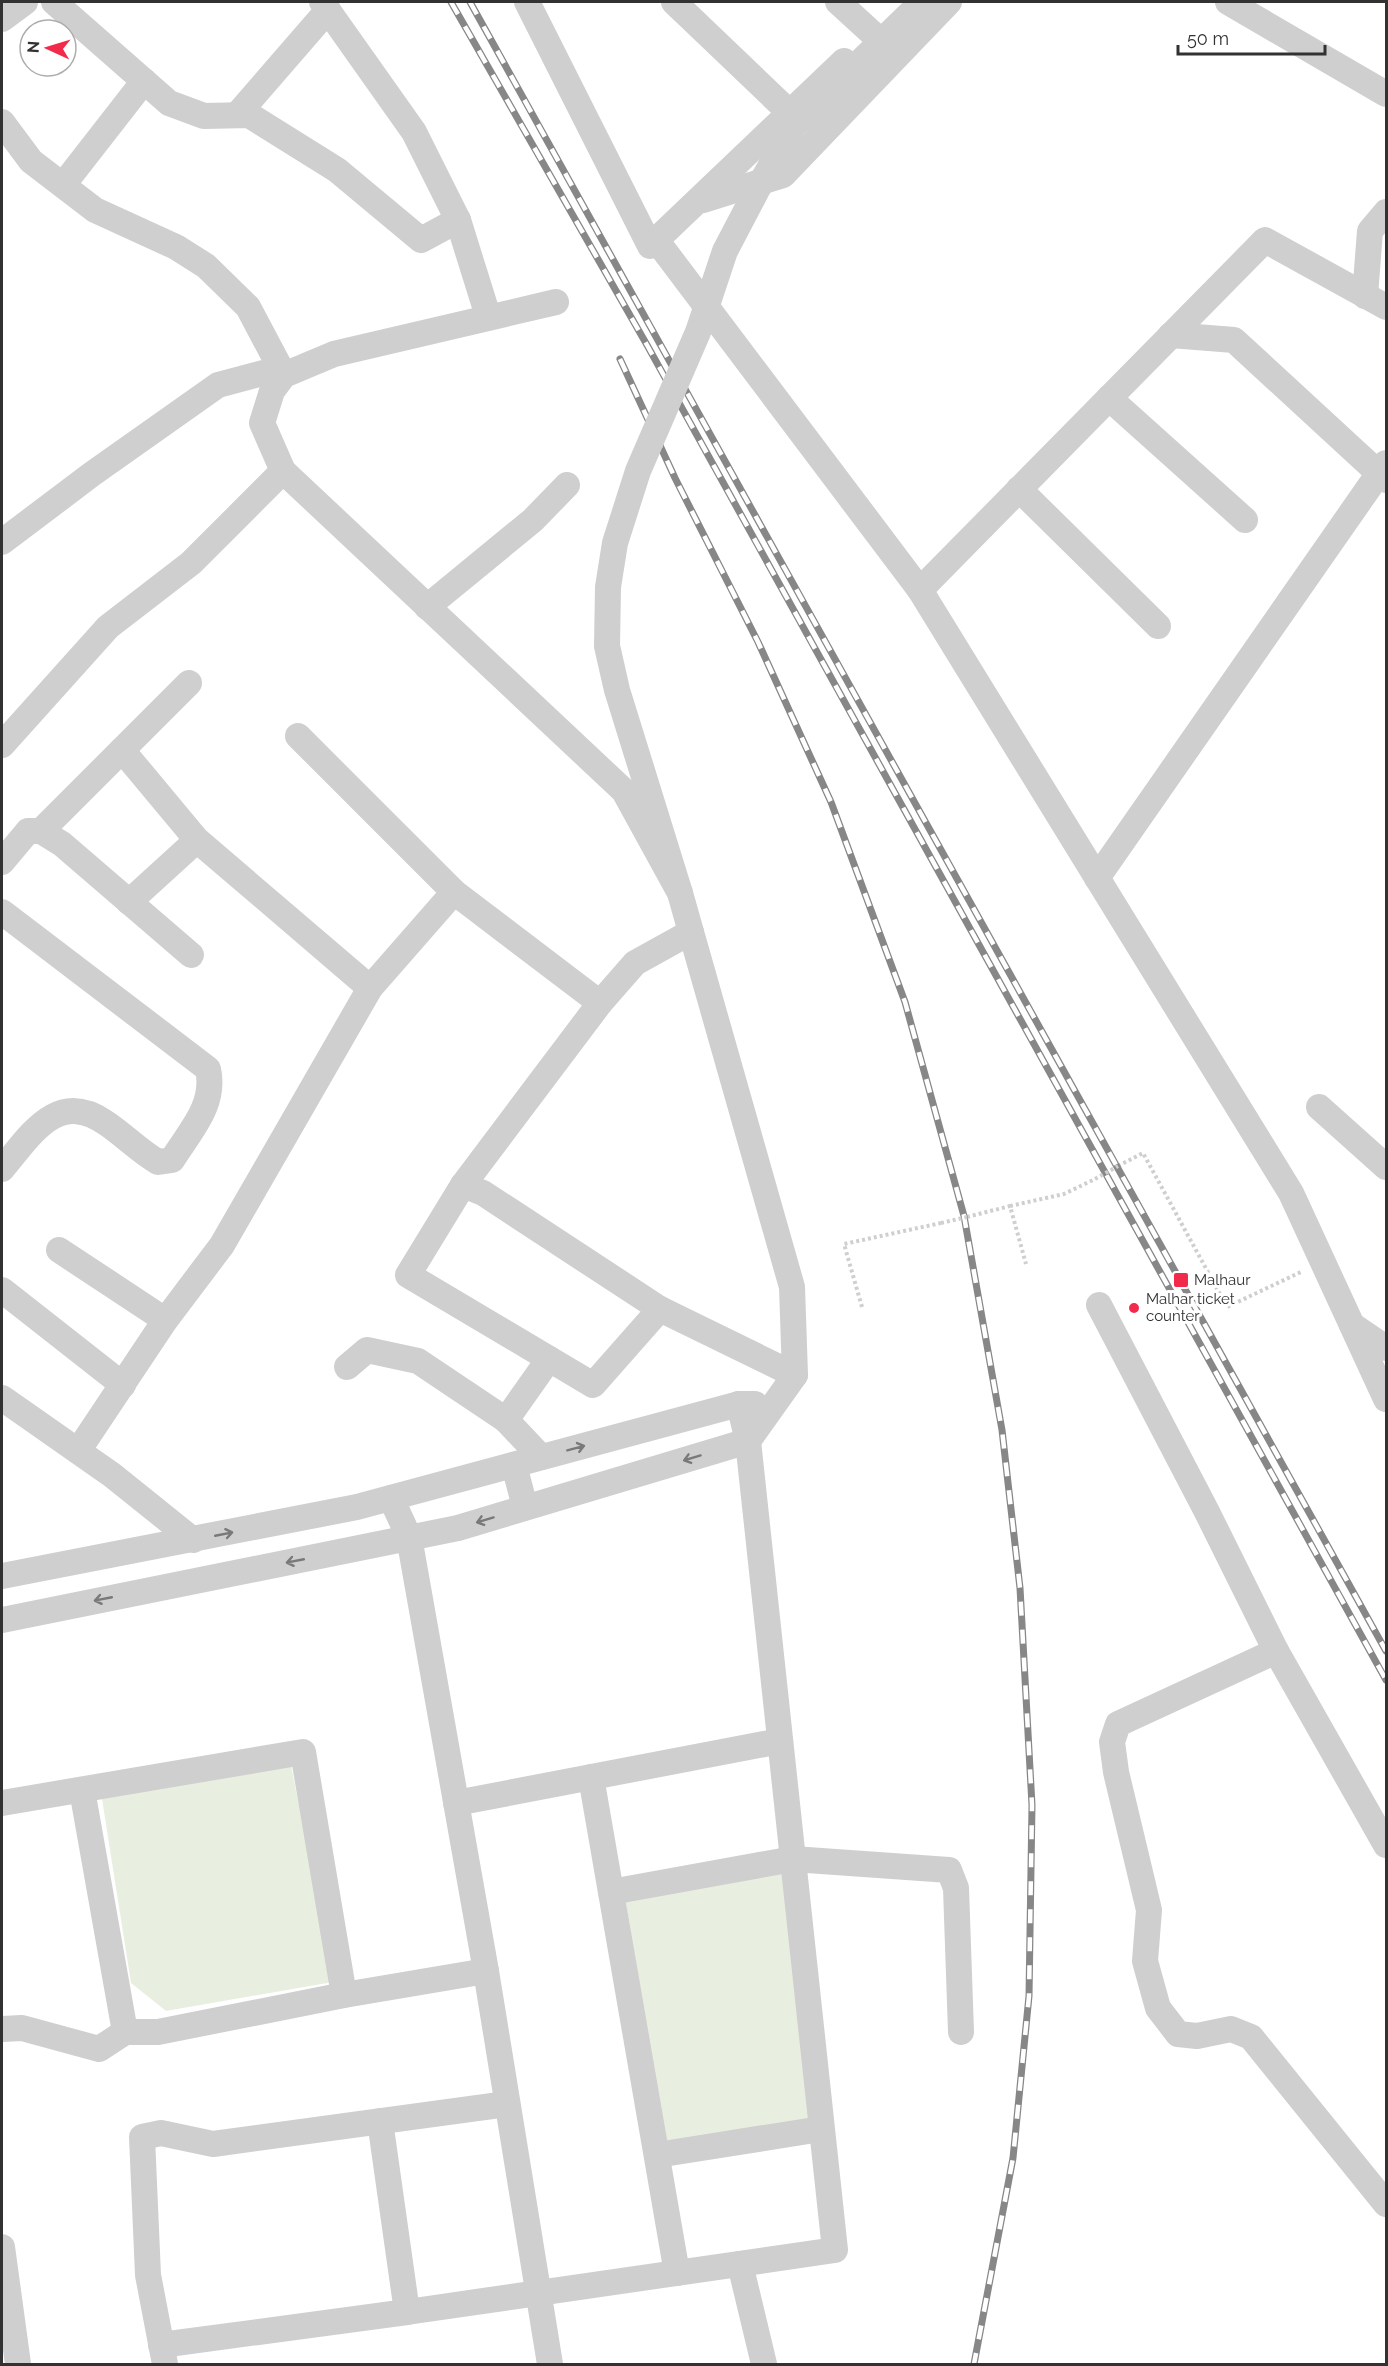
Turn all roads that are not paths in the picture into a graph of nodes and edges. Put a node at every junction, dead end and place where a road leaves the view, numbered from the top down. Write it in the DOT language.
graph roads {
  1 [pos="25,2"];
  2 [pos="54,2"];
  3 [pos="527,2"];
  4 [pos="674,2"];
  5 [pos="838,2"];
  6 [pos="908,2"];
  7 [pos="922,2"];
  8 [pos="949,2"];
  9 [pos="1228,2"];
  10 [pos="325,6"];
  11 [pos="2,19"];
  12 [pos="873,34"];
  13 [pos="144,81"];
  14 [pos="1386,94"];
  15 [pos="789,112"];
  16 [pos="237,115"];
  17 [pos="2,122"];
  18 [pos="63,185"];
  19 [pos="697,202"];
  20 [pos="1386,212"];
  21 [pos="458,220"];
  22 [pos="654,243"];
  23 [pos="1376,301"];
  24 [pos="556,302"];
  25 [pos="488,316"];
  26 [pos="1171,335"];
  27 [pos="284,375"];
  28 [pos="1109,398"];
  29 [pos="284,471"];
  30 [pos="1384,472"];
  31 [pos="567,485"];
  32 [pos="1019,489"];
  33 [pos="1245,520"];
  34 [pos="2,542"];
  35 [pos="920,590"];
  36 [pos="427,607"];
  37 [pos="1158,626"];
  38 [pos="189,683"];
  39 [pos="298,736"];
  40 [pos="2,745"];
  41 [pos="122,750"];
  42 [pos="40,831"];
  43 [pos="197,840"];
  44 [pos="2,862"];
  45 [pos="1097,878"];
  46 [pos="454,891"];
  47 [pos="680,893"];
  48 [pos="129,902"];
  49 [pos="2,912"];
  50 [pos="691,932"];
  51 [pos="191,955"];
  52 [pos="370,988"];
  53 [pos="600,1003"];
  54 [pos="1319,1107"];
  55 [pos="1386,1167"];
  56 [pos="2,1169"];
  57 [pos="463,1185"];
  58 [pos="59,1250"];
  59 [pos="2,1290"];
  60 [pos="1099,1305"];
  61 [pos="660,1310"];
  62 [pos="165,1320"];
  63 [pos="1352,1324"];
  64 [pos="1386,1348"];
  65 [pos="549,1359"];
  66 [pos="347,1367"];
  67 [pos="795,1375"];
  68 [pos="123,1385"];
  69 [pos="1386,1399"];
  70 [pos="739,1404"];
  71 [pos="776,1405"];
  72 [pos="6,1406"];
  73 [pos="506,1420"];
  74 [pos="748,1441"];
  75 [pos="78,1451"];
  76 [pos="541,1457"];
  77 [pos="514,1465"];
  78 [pos="391,1498"];
  79 [pos="525,1508"];
  80 [pos="409,1538"];
  81 [pos="193,1540"];
  82 [pos="2,1576"];
  83 [pos="2,1620"];
  84 [pos="1276,1651"];
  85 [pos="780,1741"];
  86 [pos="591,1777"];
  87 [pos="82,1790"];
  88 [pos="2,1803"];
  89 [pos="456,1803"];
  90 [pos="1386,1845"];
  91 [pos="793,1859"];
  92 [pos="611,1892"];
  93 [pos="486,1971"];
  94 [pos="344,1995"];
  95 [pos="2,2029"];
  96 [pos="125,2032"];
  97 [pos="961,2032"];
  98 [pos="507,2104"];
  99 [pos="380,2121"];
  100 [pos="821,2129"];
  101 [pos="657,2156"];
  102 [pos="1386,2204"];
  103 [pos="2,2247"];
  104 [pos="740,2264"];
  105 [pos="677,2273"];
  106 [pos="538,2292"];
  107 [pos="407,2312"];
  108 [pos="11,2350"];
  109 [pos="163,2355"];
  110 [pos="550,2364"];
  111 [pos="764,2364"];
  1 -- 11 [label="street"];
  2 -- 13 [label="street"];
  3 -- 22 [label="street"];
  4 -- 15 [label="street"];
  5 -- 12 [label="street"];
  6 -- 12 [label="street"];
  7 -- 47 [label="street, bridge"];
  8 -- 19 [label="street"];
  9 -- 14 [label="street"];
  10 -- 16 [label="street"];
  10 -- 21 [label="street"];
  12 -- 15 [label="street"];
  13 -- 16 [label="street"];
  13 -- 18 [label="street"];
  15 -- 19 [label="street"];
  16 -- 21 [label="street"];
  17 -- 18 [label="street"];
  18 -- 27 [label="street"];
  19 -- 22 [label="street"];
  20 -- 23 [label="street"];
  21 -- 25 [label="street"];
  22 -- 35 [label="street"];
  23 -- 26 [label="street"];
  24 -- 25 [label="street"];
  25 -- 27 [label="street"];
  26 -- 28 [label="street"];
  26 -- 30 [label="street"];
  27 -- 29 [label="street"];
  27 -- 34 [label="street"];
  28 -- 32 [label="street"];
  28 -- 33 [label="street"];
  29 -- 36 [label="street"];
  29 -- 40 [label="street"];
  30 -- 45 [label="street"];
  31 -- 36 [label="street"];
  32 -- 35 [label="street"];
  32 -- 37 [label="street"];
  35 -- 45 [label="street"];
  36 -- 47 [label="street"];
  38 -- 41 [label="street"];
  39 -- 46 [label="street"];
  41 -- 42 [label="street"];
  41 -- 43 [label="street"];
  42 -- 44 [label="street"];
  42 -- 48 [label="street"];
  43 -- 48 [label="street"];
  43 -- 52 [label="street"];
  45 -- 63 [label="street"];
  46 -- 52 [label="street"];
  46 -- 53 [label="street"];
  47 -- 50 [label="street"];
  48 -- 51 [label="street"];
  49 -- 56 [label="street"];
  50 -- 53 [label="street"];
  50 -- 67 [label="street"];
  52 -- 62 [label="street"];
  53 -- 57 [label="street"];
  54 -- 55 [label="street"];
  57 -- 61 [label="street"];
  57 -- 65 [label="street"];
  58 -- 62 [label="street"];
  59 -- 68 [label="street"];
  60 -- 84 [label="street"];
  61 -- 65 [label="street"];
  61 -- 67 [label="street"];
  62 -- 68 [label="street"];
  63 -- 64 [label="street"];
  63 -- 69 [label="street"];
  65 -- 73 [label="street"];
  66 -- 73 [label="street"];
  67 -- 71 [label="street"];
  68 -- 75 [label="street"];
  70 -- 71 [label="street"];
  70 -- 74 [label="street"];
  76 -- 70 [label="street, one-way"];
  71 -- 74 [label="street"];
  72 -- 75 [label="street"];
  73 -- 76 [label="street"];
  74 -- 79 [label="street, one-way"];
  74 -- 85 [label="street"];
  75 -- 81 [label="street"];
  76 -- 77 [label="street"];
  77 -- 78 [label="street"];
  77 -- 79 [label="street"];
  78 -- 80 [label="street"];
  81 -- 78 [label="street, one-way"];
  79 -- 80 [label="street, one-way"];
  80 -- 83 [label="street, one-way"];
  80 -- 89 [label="street"];
  81 -- 82 [label="street"];
  84 -- 90 [label="street"];
  84 -- 102 [label="street"];
  85 -- 86 [label="street"];
  85 -- 91 [label="street"];
  86 -- 89 [label="street"];
  86 -- 92 [label="street"];
  87 -- 88 [label="street"];
  87 -- 94 [label="street"];
  87 -- 96 [label="street"];
  89 -- 93 [label="street"];
  91 -- 92 [label="street"];
  91 -- 97 [label="street"];
  91 -- 100 [label="street"];
  92 -- 101 [label="street"];
  93 -- 94 [label="street"];
  93 -- 98 [label="street"];
  94 -- 96 [label="street"];
  95 -- 96 [label="street"];
  98 -- 99 [label="street"];
  98 -- 106 [label="street"];
  99 -- 107 [label="street"];
  99 -- 109 [label="street"];
  100 -- 101 [label="street"];
  100 -- 104 [label="street"];
  101 -- 105 [label="street"];
  103 -- 108 [label="street"];
  104 -- 105 [label="street"];
  104 -- 111 [label="street"];
  105 -- 106 [label="street"];
  106 -- 107 [label="street"];
  106 -- 110 [label="street"];
  107 -- 109 [label="street"];
}
